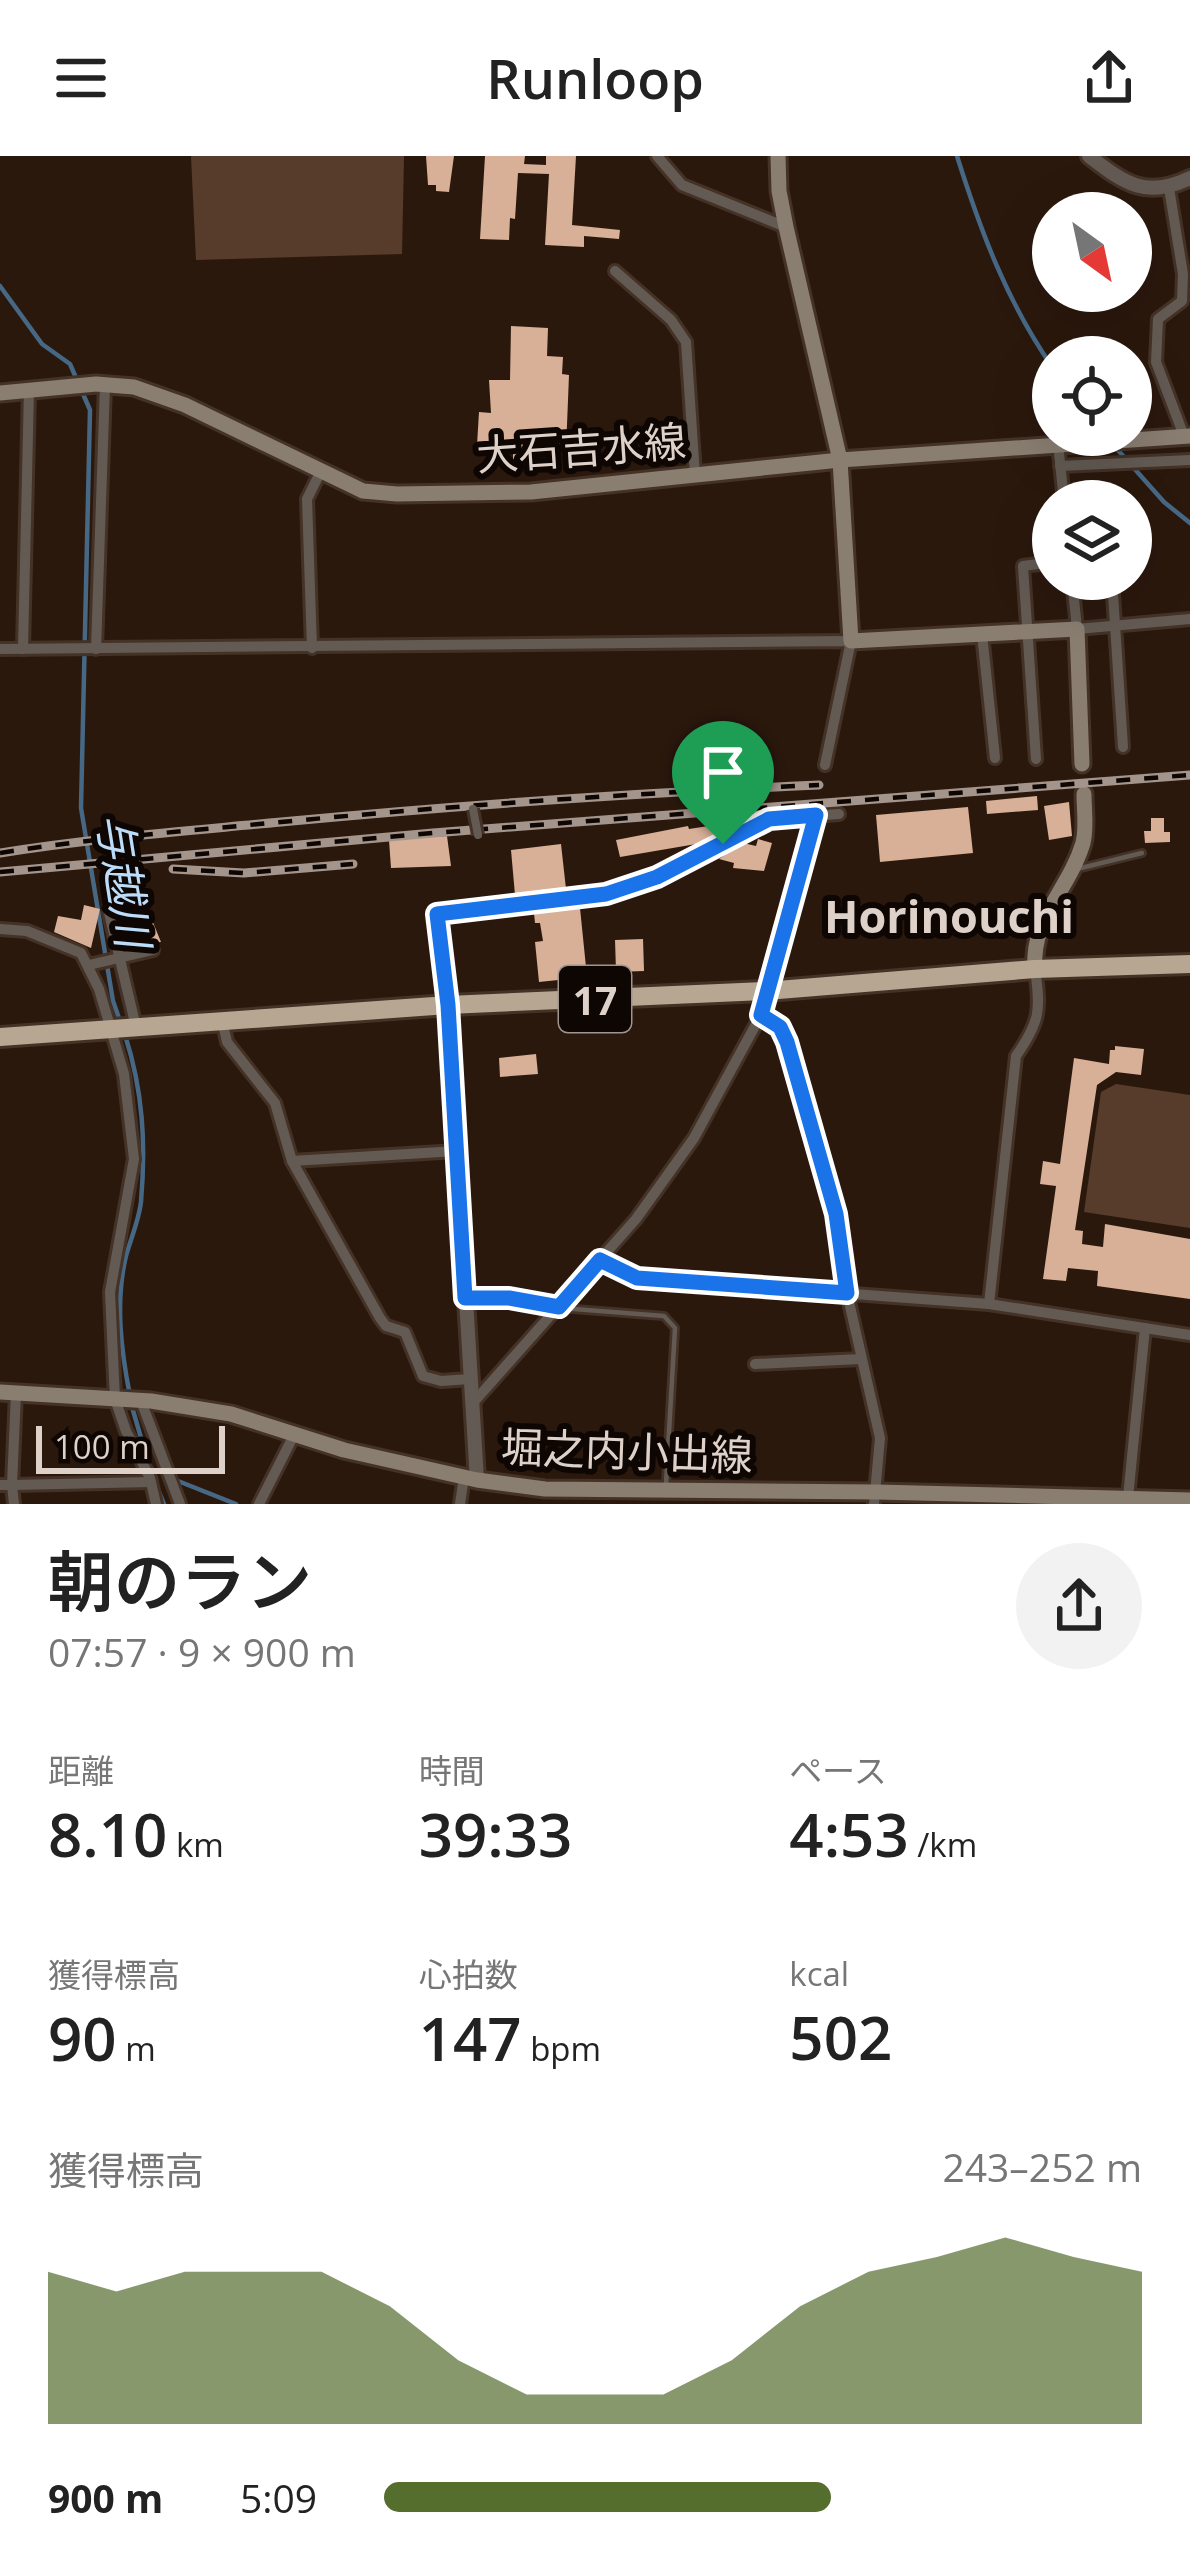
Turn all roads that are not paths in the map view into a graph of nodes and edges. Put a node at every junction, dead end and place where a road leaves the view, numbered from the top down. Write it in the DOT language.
graph roads {
  1 [pos="657,156"];
  2 [pos="778,156"];
  3 [pos="1088,156"];
  4 [pos="1190,178"];
  5 [pos="1169,188"];
  6 [pos="786,227"];
  7 [pos="615,271"];
  8 [pos="105,385"];
  9 [pos="28,390"];
  10 [pos="0,393"];
  11 [pos="1187,436"];
  12 [pos="1152,438"];
  13 [pos="1032,445"];
  14 [pos="1059,456"];
  15 [pos="840,460"];
  16 [pos="1184,460"];
  17 [pos="1060,466"];
  18 [pos="320,473"];
  19 [pos="694,475"];
  20 [pos="1062,480"];
  21 [pos="1032,565"];
  22 [pos="1074,600"];
  23 [pos="1114,600"];
  24 [pos="1190,619"];
  25 [pos="1117,626"];
  26 [pos="1077,629"];
  27 [pos="1029,632"];
  28 [pos="982,634"];
  29 [pos="851,640"];
  30 [pos="312,648"];
  31 [pos="96,649"];
  32 [pos="0,650"];
  33 [pos="23,650"];
  34 [pos="1124,747"];
  35 [pos="995,758"];
  36 [pos="1036,759"];
  37 [pos="1082,764"];
  38 [pos="825,765"];
  39 [pos="1084,794"];
  40 [pos="473,809"];
  41 [pos="839,814"];
  42 [pos="816,815"];
  43 [pos="478,835"];
  44 [pos="1142,853"];
  45 [pos="1071,870"];
  46 [pos="109,914"];
  47 [pos="437,914"];
  48 [pos="0,929"];
  49 [pos="153,950"];
  50 [pos="117,958"];
  51 [pos="95,964"];
  52 [pos="1190,964"];
  53 [pos="1035,969"];
  54 [pos="766,991"];
  55 [pos="448,1005"];
  56 [pos="761,1015"];
  57 [pos="222,1020"];
  58 [pos="136,1027"];
  59 [pos="108,1029"];
  60 [pos="0,1037"];
  61 [pos="457,1150"];
  62 [pos="292,1161"];
  63 [pos="600,1260"];
  64 [pos="847,1293"];
  65 [pos="465,1298"];
  66 [pos="989,1304"];
  67 [pos="559,1307"];
  68 [pos="1145,1328"];
  69 [pos="1190,1335"];
  70 [pos="862,1359"];
  71 [pos="755,1364"];
  72 [pos="470,1379"];
  73 [pos="8,1393"];
  74 [pos="130,1400"];
  75 [pos="472,1404"];
  76 [pos="295,1432"];
  77 [pos="470,1478"];
  78 [pos="151,1482"];
  79 [pos="6,1485"];
  80 [pos="668,1495"];
  81 [pos="1128,1497"];
  82 [pos="875,1498"];
  83 [pos="980,1500"];
  84 [pos="1190,1500"];
  85 [pos="1164,1501"];
  86 [pos="14,1504"];
  87 [pos="156,1504"];
  88 [pos="180,1504"];
  89 [pos="260,1504"];
  90 [pos="460,1504"];
  1 -- 6 [label="street"];
  2 -- 6 [label="main road"];
  3 -- 5 [label="street"];
  4 -- 5 [label="street"];
  5 -- 11 [label="street"];
  6 -- 15 [label="main road"];
  7 -- 19 [label="street"];
  8 -- 9 [label="main road, 大石吉水線"];
  8 -- 18 [label="main road, 大石吉水線"];
  8 -- 31 [label="street"];
  9 -- 10 [label="main road, 大石吉水線"];
  9 -- 33 [label="street"];
  11 -- 12 [label="main road, 大石吉水線"];
  13 -- 15 [label="main road, 大石吉水線"];
  14 -- 17 [label="street"];
  15 -- 19 [label="main road, 大石吉水線"];
  15 -- 29 [label="main road"];
  16 -- 17 [label="street"];
  17 -- 20 [label="street"];
  18 -- 19 [label="main road, 大石吉水線"];
  18 -- 30 [label="street"];
  21 -- 27 [label="street"];
  22 -- 26 [label="street"];
  23 -- 25 [label="street"];
  24 -- 25 [label="street"];
  25 -- 26 [label="street"];
  25 -- 34 [label="street"];
  26 -- 27 [label="main road"];
  26 -- 37 [label="main road"];
  27 -- 28 [label="main road"];
  27 -- 36 [label="street"];
  28 -- 29 [label="main road"];
  28 -- 35 [label="street"];
  29 -- 30 [label="street"];
  29 -- 38 [label="street"];
  30 -- 31 [label="street"];
  31 -- 33 [label="street"];
  32 -- 33 [label="street"];
  39 -- 45 [label="main road"];
  40 -- 43 [label="street, bridge"];
  41 -- 42 [label="street"];
  42 -- 47 [label="street"];
  42 -- 54 [label="street"];
  44 -- 45 [label="lane"];
  45 -- 53 [label="main road"];
  46 -- 50 [label="street"];
  47 -- 55 [label="main road"];
  48 -- 51 [label="street"];
  49 -- 50 [label="street"];
  50 -- 51 [label="street"];
  50 -- 58 [label="street"];
  51 -- 59 [label="street"];
  52 -- 53 [label="highway, 17"];
  53 -- 54 [label="highway, 17"];
  53 -- 66 [label="street"];
  54 -- 55 [label="highway, 17"];
  54 -- 56 [label="street"];
  55 -- 57 [label="highway, 17"];
  55 -- 61 [label="street"];
  56 -- 63 [label="street"];
  56 -- 64 [label="street"];
  57 -- 58 [label="highway, 17"];
  57 -- 62 [label="street"];
  58 -- 59 [label="highway, 17"];
  59 -- 60 [label="highway, 17"];
  59 -- 74 [label="street"];
  61 -- 62 [label="street"];
  61 -- 65 [label="street"];
  62 -- 72 [label="street"];
  63 -- 64 [label="street"];
  63 -- 67 [label="street"];
  64 -- 66 [label="street"];
  64 -- 70 [label="street"];
  65 -- 67 [label="street"];
  65 -- 72 [label="street"];
  66 -- 68 [label="street"];
  67 -- 75 [label="street"];
  67 -- 80 [label="lane"];
  68 -- 69 [label="street"];
  68 -- 81 [label="street"];
  70 -- 71 [label="street"];
  70 -- 82 [label="street"];
  72 -- 75 [label="street"];
  73 -- 74 [label="main road, 堀之内小出線"];
  73 -- 79 [label="street"];
  74 -- 76 [label="main road, 堀之内小出線"];
  74 -- 78 [label="street"];
  74 -- 88 [label="street"];
  75 -- 77 [label="street"];
  76 -- 77 [label="main road, 堀之内小出線"];
  76 -- 89 [label="street"];
  77 -- 80 [label="main road, 堀之内小出線"];
  77 -- 90 [label="street"];
  78 -- 79 [label="street"];
  78 -- 87 [label="street"];
  79 -- 86 [label="street"];
  80 -- 82 [label="main road, 堀之内小出線"];
  81 -- 83 [label="main road, 堀之内小出線"];
  81 -- 85 [label="main road, 堀之内小出線"];
  82 -- 83 [label="main road, 堀之内小出線"];
  84 -- 85 [label="main road, 堀之内小出線"];
}
